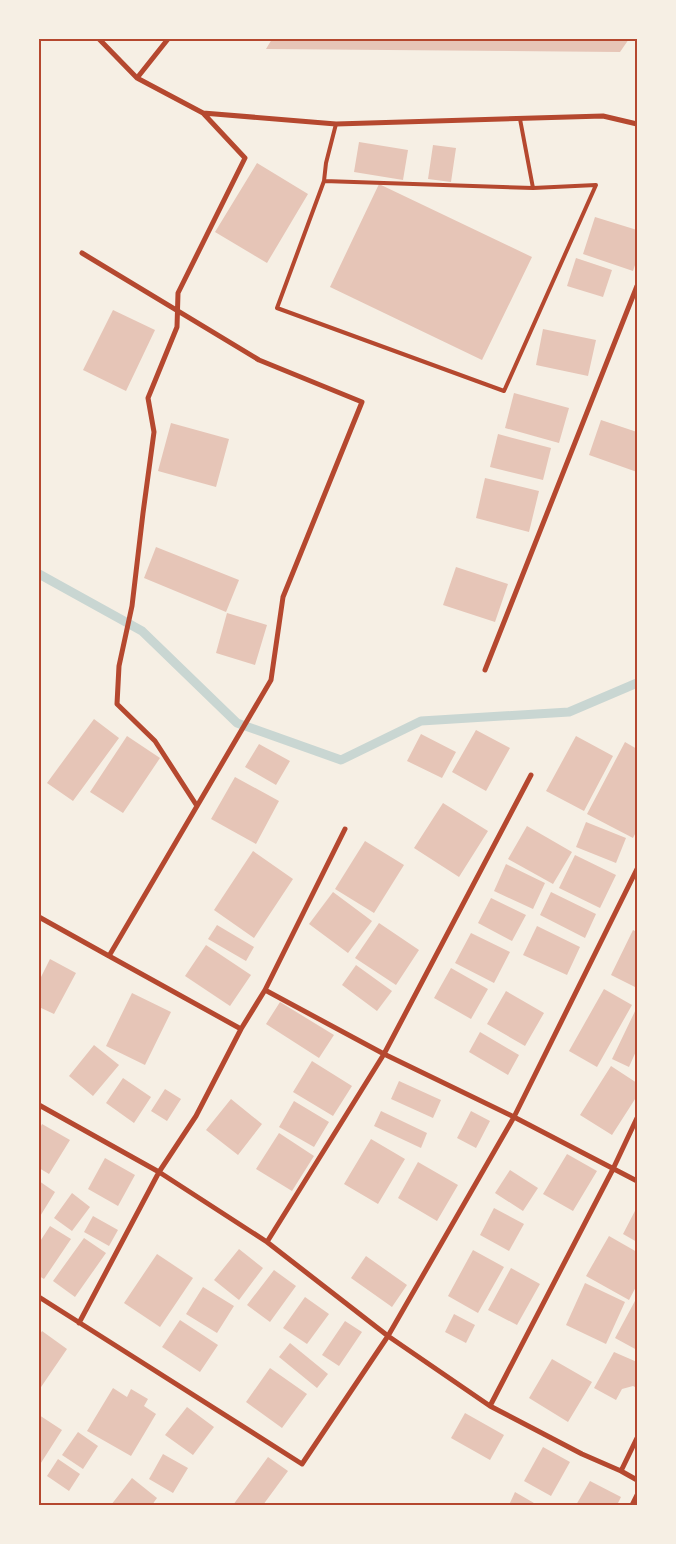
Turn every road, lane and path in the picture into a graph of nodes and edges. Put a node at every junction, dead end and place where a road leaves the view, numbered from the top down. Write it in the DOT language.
graph roads {
  1 [pos="99,39"];
  2 [pos="168,39"];
  3 [pos="137,78"];
  4 [pos="203,113"];
  5 [pos="520,118"];
  6 [pos="336,124"];
  7 [pos="637,124"];
  8 [pos="324,181"];
  9 [pos="533,188"];
  10 [pos="82,253"];
  11 [pos="637,286"];
  12 [pos="178,311"];
  13 [pos="486,670"];
  14 [pos="531,775"];
  15 [pos="197,806"];
  16 [pos="345,829"];
  17 [pos="637,869"];
  18 [pos="39,918"];
  19 [pos="109,956"];
  20 [pos="264,990"];
  21 [pos="241,1029"];
  22 [pos="384,1054"];
  23 [pos="39,1105"];
  24 [pos="514,1117"];
  25 [pos="637,1118"];
  26 [pos="613,1169"];
  27 [pos="159,1172"];
  28 [pos="637,1181"];
  29 [pos="267,1242"];
  30 [pos="39,1296"];
  31 [pos="79,1323"];
  32 [pos="388,1336"];
  33 [pos="490,1406"];
  34 [pos="637,1438"];
  35 [pos="621,1471"];
  36 [pos="637,1480"];
  37 [pos="637,1494"];
  38 [pos="632,1505"];
  1 -- 3 [label="street"];
  2 -- 3 [label="street"];
  3 -- 4 [label="street"];
  4 -- 6 [label="street"];
  4 -- 12 [label="street"];
  5 -- 6 [label="street"];
  5 -- 7 [label="street"];
  5 -- 9 [label="lane"];
  6 -- 8 [label="lane"];
  8 -- 9 [label="lane"];
  8 -- 9 [label="lane"];
  10 -- 12 [label="street"];
  11 -- 13 [label="street"];
  12 -- 15 [label="street"];
  12 -- 15 [label="street"];
  14 -- 22 [label="street"];
  15 -- 19 [label="street"];
  16 -- 20 [label="street"];
  17 -- 24 [label="street"];
  18 -- 19 [label="street"];
  19 -- 21 [label="street"];
  20 -- 21 [label="street"];
  20 -- 22 [label="street"];
  21 -- 27 [label="street"];
  22 -- 24 [label="street"];
  22 -- 29 [label="street"];
  23 -- 27 [label="street"];
  24 -- 26 [label="street"];
  24 -- 32 [label="street"];
  25 -- 26 [label="street"];
  26 -- 28 [label="street"];
  26 -- 33 [label="street"];
  27 -- 29 [label="street"];
  27 -- 31 [label="street"];
  29 -- 32 [label="street"];
  30 -- 31 [label="street"];
  31 -- 32 [label="street"];
  32 -- 33 [label="street"];
  33 -- 35 [label="street"];
  34 -- 35 [label="street"];
  35 -- 36 [label="street"];
  37 -- 38 [label="street"];
}
